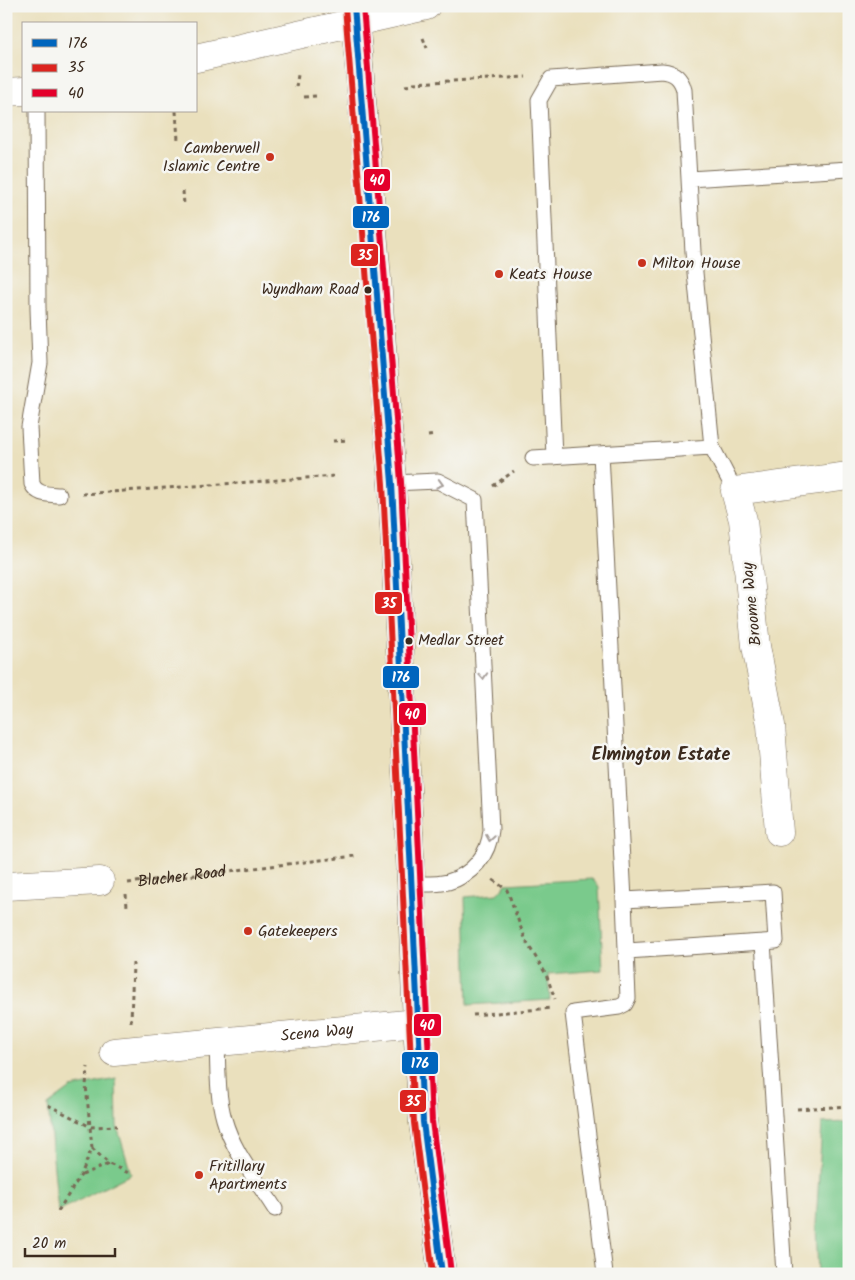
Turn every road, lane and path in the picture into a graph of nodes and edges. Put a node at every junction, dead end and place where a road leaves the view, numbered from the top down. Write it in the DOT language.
graph roads {
  1 [pos="426,6"];
  2 [pos="355,14"];
  3 [pos="423,38"];
  4 [pos="427,48"];
  5 [pos="198,57"];
  6 [pos="298,75"];
  7 [pos="551,79"];
  8 [pos="405,86"];
  9 [pos="296,87"];
  10 [pos="22,91"];
  11 [pos="6,92"];
  12 [pos="316,96"];
  13 [pos="304,97"];
  14 [pos="37,112"];
  15 [pos="176,112"];
  16 [pos="178,140"];
  17 [pos="849,169"];
  18 [pos="689,179"];
  19 [pos="183,191"];
  20 [pos="184,205"];
  21 [pos="435,435"];
  22 [pos="428,436"];
  23 [pos="347,440"];
  24 [pos="333,441"];
  25 [pos="712,447"];
  26 [pos="601,454"];
  27 [pos="554,457"];
  28 [pos="533,458"];
  29 [pos="335,476"];
  30 [pos="849,476"];
  31 [pos="392,483"];
  32 [pos="735,491"];
  33 [pos="59,495"];
  34 [pos="474,500"];
  35 [pos="779,832"];
  36 [pos="355,856"];
  37 [pos="493,880"];
  38 [pos="100,881"];
  39 [pos="411,884"];
  40 [pos="6,886"];
  41 [pos="624,900"];
  42 [pos="763,942"];
  43 [pos="627,951"];
  44 [pos="133,963"];
  45 [pos="473,1016"];
  46 [pos="417,1024"];
  47 [pos="217,1042"];
  48 [pos="122,1051"];
  49 [pos="86,1085"];
  50 [pos="48,1105"];
  51 [pos="849,1106"];
  52 [pos="775,1110"];
  53 [pos="117,1126"];
  54 [pos="91,1127"];
  55 [pos="92,1148"];
  56 [pos="110,1164"];
  57 [pos="131,1174"];
  58 [pos="82,1175"];
  59 [pos="275,1209"];
  60 [pos="58,1211"];
  61 [pos="442,1274"];
  62 [pos="605,1274"];
  63 [pos="784,1274"];
  1 -- 2 [label="main road"];
  2 -- 5 [label="main road"];
  2 -- 31 [label="main road"];
  3 -- 4 [label="path"];
  6 -- 9 [label="path"];
  7 -- 8 [label="path"];
  7 -- 18 [label="lane"];
  7 -- 27 [label="lane"];
  10 -- 11 [label="main road"];
  12 -- 13 [label="path"];
  14 -- 33 [label="lane"];
  15 -- 16 [label="path"];
  17 -- 18 [label="lane"];
  18 -- 25 [label="lane"];
  19 -- 20 [label="path"];
  21 -- 22 [label="path"];
  23 -- 24 [label="path"];
  25 -- 26 [label="lane"];
  25 -- 32 [label="lane"];
  26 -- 27 [label="lane"];
  26 -- 41 [label="lane"];
  27 -- 28 [label="lane"];
  28 -- 34 [label="path"];
  29 -- 33 [label="path"];
  30 -- 32 [label="main road"];
  31 -- 34 [label="lane, one-way"];
  31 -- 39 [label="main road"];
  32 -- 35 [label="main road, Broome Way"];
  34 -- 39 [label="lane, one-way"];
  36 -- 38 [label="path, Blucher Road"];
  37 -- 45 [label="path"];
  38 -- 40 [label="main road"];
  39 -- 46 [label="main road"];
  41 -- 42 [label="lane"];
  41 -- 43 [label="lane"];
  42 -- 43 [label="lane"];
  42 -- 52 [label="lane"];
  43 -- 62 [label="lane"];
  44 -- 48 [label="path"];
  46 -- 47 [label="main road, Scena Way"];
  46 -- 61 [label="main road"];
  47 -- 48 [label="main road, Scena Way"];
  47 -- 59 [label="lane"];
  49 -- 54 [label="path"];
  50 -- 54 [label="path"];
  51 -- 52 [label="path"];
  52 -- 63 [label="lane"];
  53 -- 54 [label="path"];
  54 -- 55 [label="path"];
  55 -- 56 [label="path"];
  55 -- 58 [label="path"];
  56 -- 57 [label="path"];
  56 -- 58 [label="path"];
  58 -- 60 [label="path"];
}
